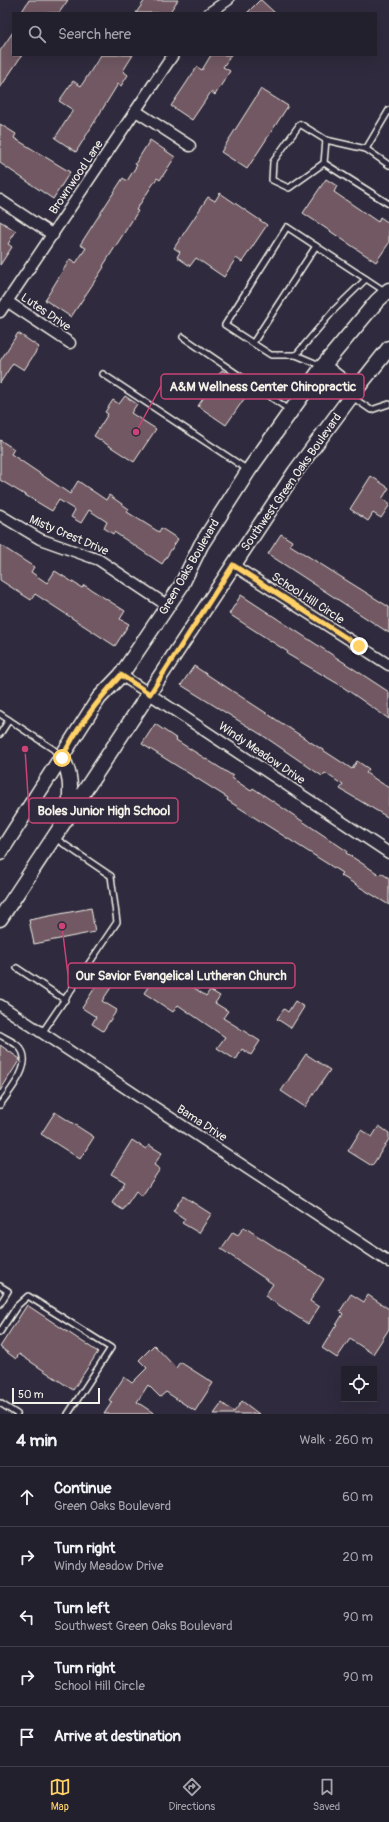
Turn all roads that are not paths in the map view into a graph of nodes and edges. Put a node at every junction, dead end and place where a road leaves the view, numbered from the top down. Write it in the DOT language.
graph roads {
  1 [pos="228,0"];
  2 [pos="210,12"];
  3 [pos="172,56"];
  4 [pos="389,110"];
  5 [pos="136,111"];
  6 [pos="326,140"];
  7 [pos="190,146"];
  8 [pos="366,149"];
  9 [pos="324,163"];
  10 [pos="389,165"];
  11 [pos="0,200"];
  12 [pos="389,204"];
  13 [pos="53,235"];
  14 [pos="316,246"];
  15 [pos="366,279"];
  16 [pos="388,291"];
  17 [pos="8,302"];
  18 [pos="0,312"];
  19 [pos="183,337"];
  20 [pos="70,343"];
  21 [pos="253,343"];
  22 [pos="389,348"];
  23 [pos="296,355"];
  24 [pos="323,366"];
  25 [pos="103,374"];
  26 [pos="353,394"];
  27 [pos="389,404"];
  28 [pos="291,411"];
  29 [pos="249,470"];
  30 [pos="0,515"];
  31 [pos="233,565"];
  32 [pos="168,606"];
  33 [pos="389,665"];
  34 [pos="121,675"];
  35 [pos="150,694"];
  36 [pos="0,714"];
  37 [pos="9,720"];
  38 [pos="0,734"];
  39 [pos="62,758"];
  40 [pos="69,815"];
  41 [pos="54,838"];
  42 [pos="0,853"];
  43 [pos="389,853"];
  44 [pos="0,919"];
  45 [pos="17,968"];
  46 [pos="65,1000"];
  47 [pos="0,1005"];
  48 [pos="42,1033"];
  49 [pos="0,1035"];
  50 [pos="0,1105"];
  51 [pos="389,1262"];
  52 [pos="0,1286"];
  53 [pos="0,1304"];
  54 [pos="0,1332"];
  55 [pos="2,1404"];
  56 [pos="0,1412"];
  57 [pos="17,1414"];
  58 [pos="68,1414"];
  1 -- 2 [label="street"];
  3 -- 5 [label="street, Brownwood Lane"];
  4 -- 8 [label="lane"];
  5 -- 7 [label="street"];
  5 -- 13 [label="street, Brownwood Lane"];
  6 -- 8 [label="lane"];
  6 -- 9 [label="lane"];
  6 -- 9 [label="lane"];
  8 -- 10 [label="lane"];
  9 -- 12 [label="lane"];
  11 -- 13 [label="street"];
  13 -- 17 [label="street, Brownwood Lane"];
  14 -- 15 [label="lane"];
  14 -- 21 [label="lane"];
  14 -- 21 [label="lane"];
  15 -- 16 [label="lane"];
  15 -- 23 [label="lane"];
  16 -- 24 [label="main road, Green Oaks Boulevard"];
  17 -- 18 [label="street, Brownwood Lane"];
  17 -- 20 [label="street, Lutes Drive"];
  19 -- 28 [label="lane"];
  21 -- 23 [label="lane"];
  22 -- 26 [label="main road, Southwest Green Oaks Boulevard"];
  23 -- 24 [label="lane"];
  24 -- 26 [label="main road"];
  24 -- 28 [label="main road, Green Oaks Boulevard"];
  25 -- 29 [label="lane"];
  26 -- 27 [label="lane"];
  26 -- 31 [label="main road, Southwest Green Oaks Boulevard"];
  28 -- 29 [label="main road, Green Oaks Boulevard"];
  29 -- 32 [label="main road, Green Oaks Boulevard"];
  30 -- 32 [label="street, Misty Crest Drive"];
  31 -- 33 [label="street, School Hill Circle"];
  31 -- 35 [label="main road, Southwest Green Oaks Boulevard"];
  32 -- 34 [label="main road, Green Oaks Boulevard"];
  34 -- 35 [label="street, Windy Meadow Drive"];
  34 -- 39 [label="main road, Green Oaks Boulevard"];
  35 -- 40 [label="main road, Southwest Green Oaks Boulevard"];
  35 -- 43 [label="street, Windy Meadow Drive"];
  36 -- 37 [label="lane"];
  37 -- 38 [label="lane"];
  37 -- 39 [label="lane"];
  39 -- 40 [label="main road"];
  39 -- 42 [label="main road, Green Oaks Boulevard"];
  40 -- 41 [label="main road, Southwest Green Oaks Boulevard"];
  41 -- 44 [label="main road, Southwest Green Oaks Boulevard"];
  41 -- 46 [label="lane"];
  45 -- 46 [label="lane"];
  46 -- 48 [label="lane"];
  47 -- 48 [label="street, Bama Drive"];
  48 -- 51 [label="street, Bama Drive"];
  49 -- 50 [label="lane"];
  52 -- 53 [label="lane"];
  54 -- 58 [label="lane"];
  55 -- 56 [label="lane"];
  55 -- 57 [label="lane"];
}
